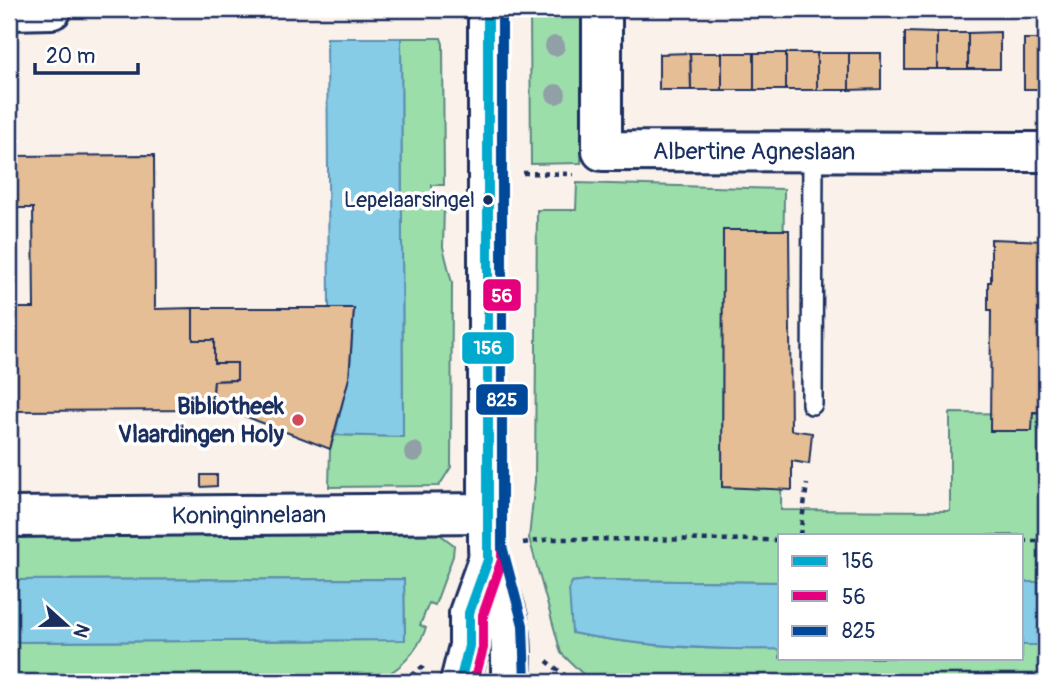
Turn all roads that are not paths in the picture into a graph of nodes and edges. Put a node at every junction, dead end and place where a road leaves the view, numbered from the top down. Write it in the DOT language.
graph roads {
  1 [pos="52,9"];
  2 [pos="488,9"];
  3 [pos="602,9"];
  4 [pos="9,10"];
  5 [pos="813,150"];
  6 [pos="1046,152"];
  7 [pos="812,404"];
  8 [pos="9,517"];
  9 [pos="488,540"];
  10 [pos="460,682"];
  11 [pos="511,682"];
  1 -- 4 [label="street"];
  2 -- 9 [label="street"];
  3 -- 5 [label="street, Albertine Agneslaan"];
  5 -- 6 [label="street, Albertine Agneslaan"];
  5 -- 7 [label="lane"];
  8 -- 9 [label="street, Koninginnelaan"];
  9 -- 10 [label="street"];
  9 -- 11 [label="street"];
}
